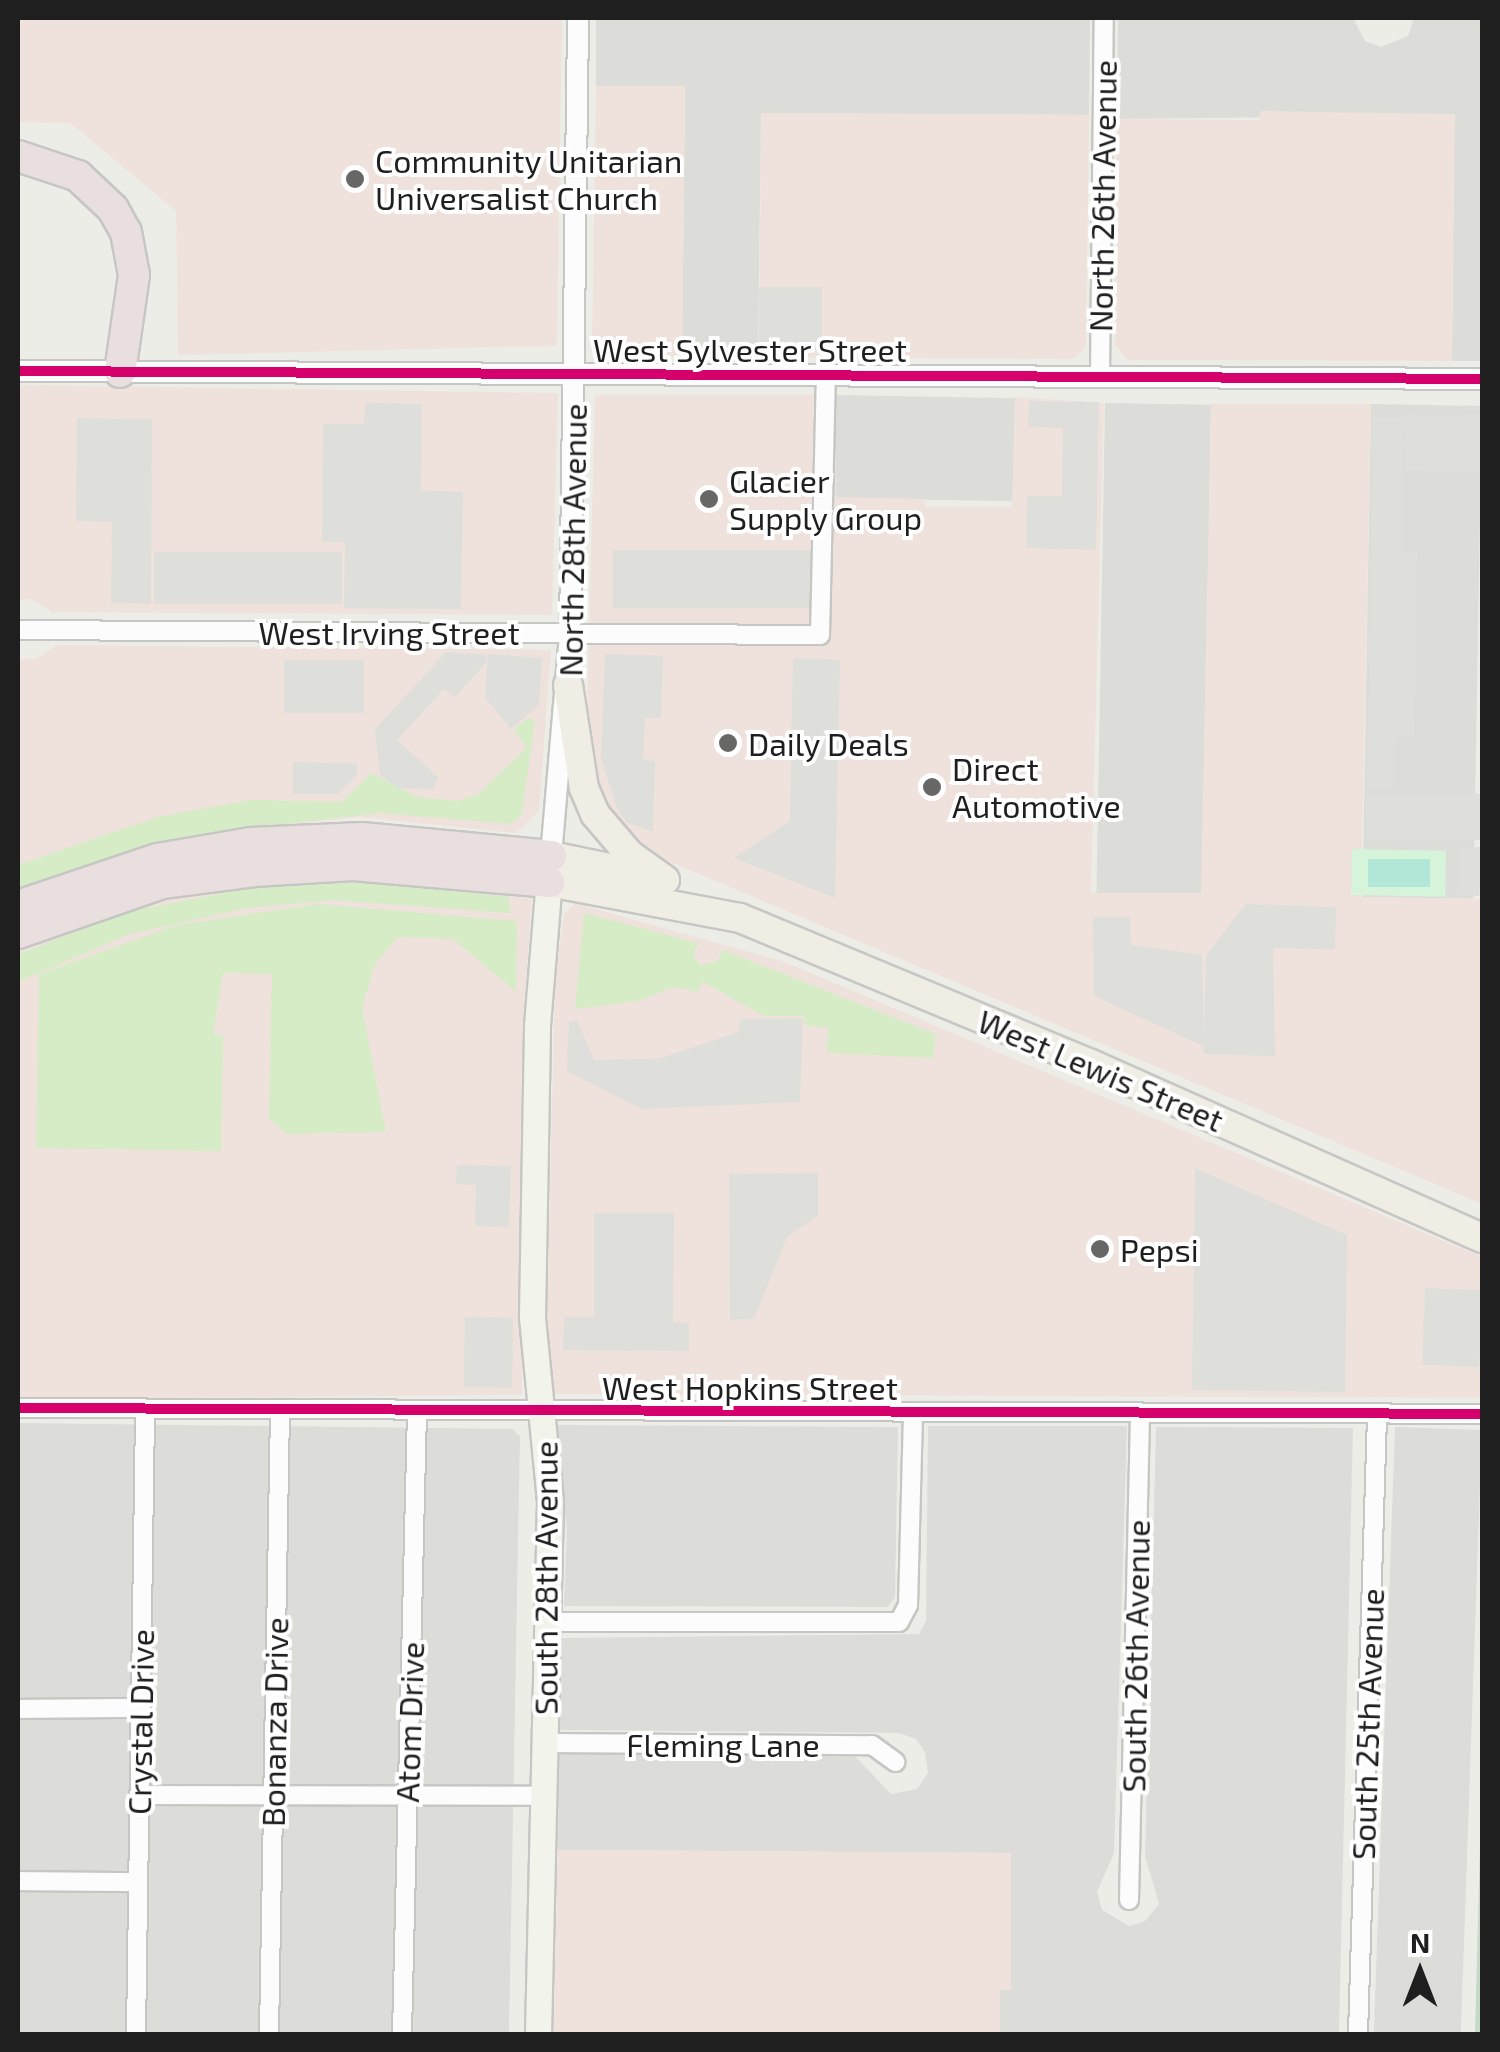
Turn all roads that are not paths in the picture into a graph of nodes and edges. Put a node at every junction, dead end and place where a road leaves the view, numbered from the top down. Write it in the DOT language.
graph roads {
  1 [pos="578,18"];
  2 [pos="1104,18"];
  3 [pos="18,156"];
  4 [pos="18,371"];
  5 [pos="120,372"];
  6 [pos="576,373"];
  7 [pos="826,374"];
  8 [pos="1100,375"];
  9 [pos="1482,379"];
  10 [pos="19,630"];
  11 [pos="570,633"];
  12 [pos="568,685"];
  13 [pos="550,869"];
  14 [pos="665,880"];
  15 [pos="18,906"];
  16 [pos="716,910"];
  17 [pos="18,934"];
  18 [pos="1482,1238"];
  19 [pos="18,1408"];
  20 [pos="145,1410"];
  21 [pos="280,1410"];
  22 [pos="417,1410"];
  23 [pos="542,1412"];
  24 [pos="913,1412"];
  25 [pos="1140,1413"];
  26 [pos="1376,1414"];
  27 [pos="1482,1414"];
  28 [pos="18,1421"];
  29 [pos="548,1622"];
  30 [pos="141,1708"];
  31 [pos="18,1709"];
  32 [pos="545,1744"];
  33 [pos="895,1762"];
  34 [pos="140,1795"];
  35 [pos="274,1796"];
  36 [pos="407,1796"];
  37 [pos="544,1796"];
  38 [pos="18,1880"];
  39 [pos="138,1882"];
  40 [pos="1129,1900"];
  41 [pos="136,2034"];
  42 [pos="269,2034"];
  43 [pos="402,2034"];
  44 [pos="538,2034"];
  45 [pos="1358,2034"];
  1 -- 6 [label="street, North 28th Avenue"];
  2 -- 8 [label="street, North 26th Avenue"];
  3 -- 5 [label="highway"];
  4 -- 5 [label="street, West Sylvester Street"];
  5 -- 6 [label="street, West Sylvester Street"];
  6 -- 7 [label="street, West Sylvester Street"];
  6 -- 11 [label="street, North 28th Avenue"];
  7 -- 8 [label="street, West Sylvester Street"];
  7 -- 11 [label="street, West Irving Street"];
  8 -- 9 [label="street, West Sylvester Street"];
  10 -- 11 [label="street, West Irving Street"];
  11 -- 12 [label="street, North 28th Avenue"];
  12 -- 13 [label="street, North 28th Avenue"];
  12 -- 14 [label="main road"];
  13 -- 14 [label="main road, West Lewis Street"];
  13 -- 15 [label="highway"];
  13 -- 16 [label="main road, West Lewis Street"];
  13 -- 17 [label="highway"];
  13 -- 23 [label="main road, South 28th Avenue"];
  14 -- 16 [label="main road, West Lewis Street"];
  16 -- 18 [label="main road, West Lewis Street"];
  19 -- 20 [label="street, West Hopkins Street"];
  19 -- 28 [label="street"];
  20 -- 21 [label="street, West Hopkins Street"];
  20 -- 30 [label="street, Crystal Drive"];
  21 -- 22 [label="street, West Hopkins Street"];
  21 -- 35 [label="street, Bonanza Drive"];
  22 -- 23 [label="street, West Hopkins Street"];
  22 -- 36 [label="street, Atom Drive"];
  23 -- 24 [label="street, West Hopkins Street"];
  23 -- 29 [label="main road, South 28th Avenue"];
  24 -- 25 [label="street, West Hopkins Street"];
  24 -- 29 [label="street"];
  25 -- 26 [label="street, West Hopkins Street"];
  25 -- 40 [label="street, South 26th Avenue"];
  26 -- 27 [label="street, West Hopkins Street"];
  26 -- 45 [label="street, South 25th Avenue"];
  29 -- 32 [label="main road, South 28th Avenue"];
  30 -- 31 [label="street"];
  30 -- 34 [label="street, Crystal Drive"];
  32 -- 33 [label="street, Fleming Lane"];
  32 -- 37 [label="main road, South 28th Avenue"];
  34 -- 35 [label="street"];
  34 -- 39 [label="street, Crystal Drive"];
  35 -- 36 [label="street"];
  35 -- 42 [label="street, Bonanza Drive"];
  36 -- 37 [label="street"];
  36 -- 43 [label="street, Atom Drive"];
  37 -- 44 [label="main road, South 28th Avenue"];
  38 -- 39 [label="street"];
  39 -- 41 [label="street, Crystal Drive"];
}
